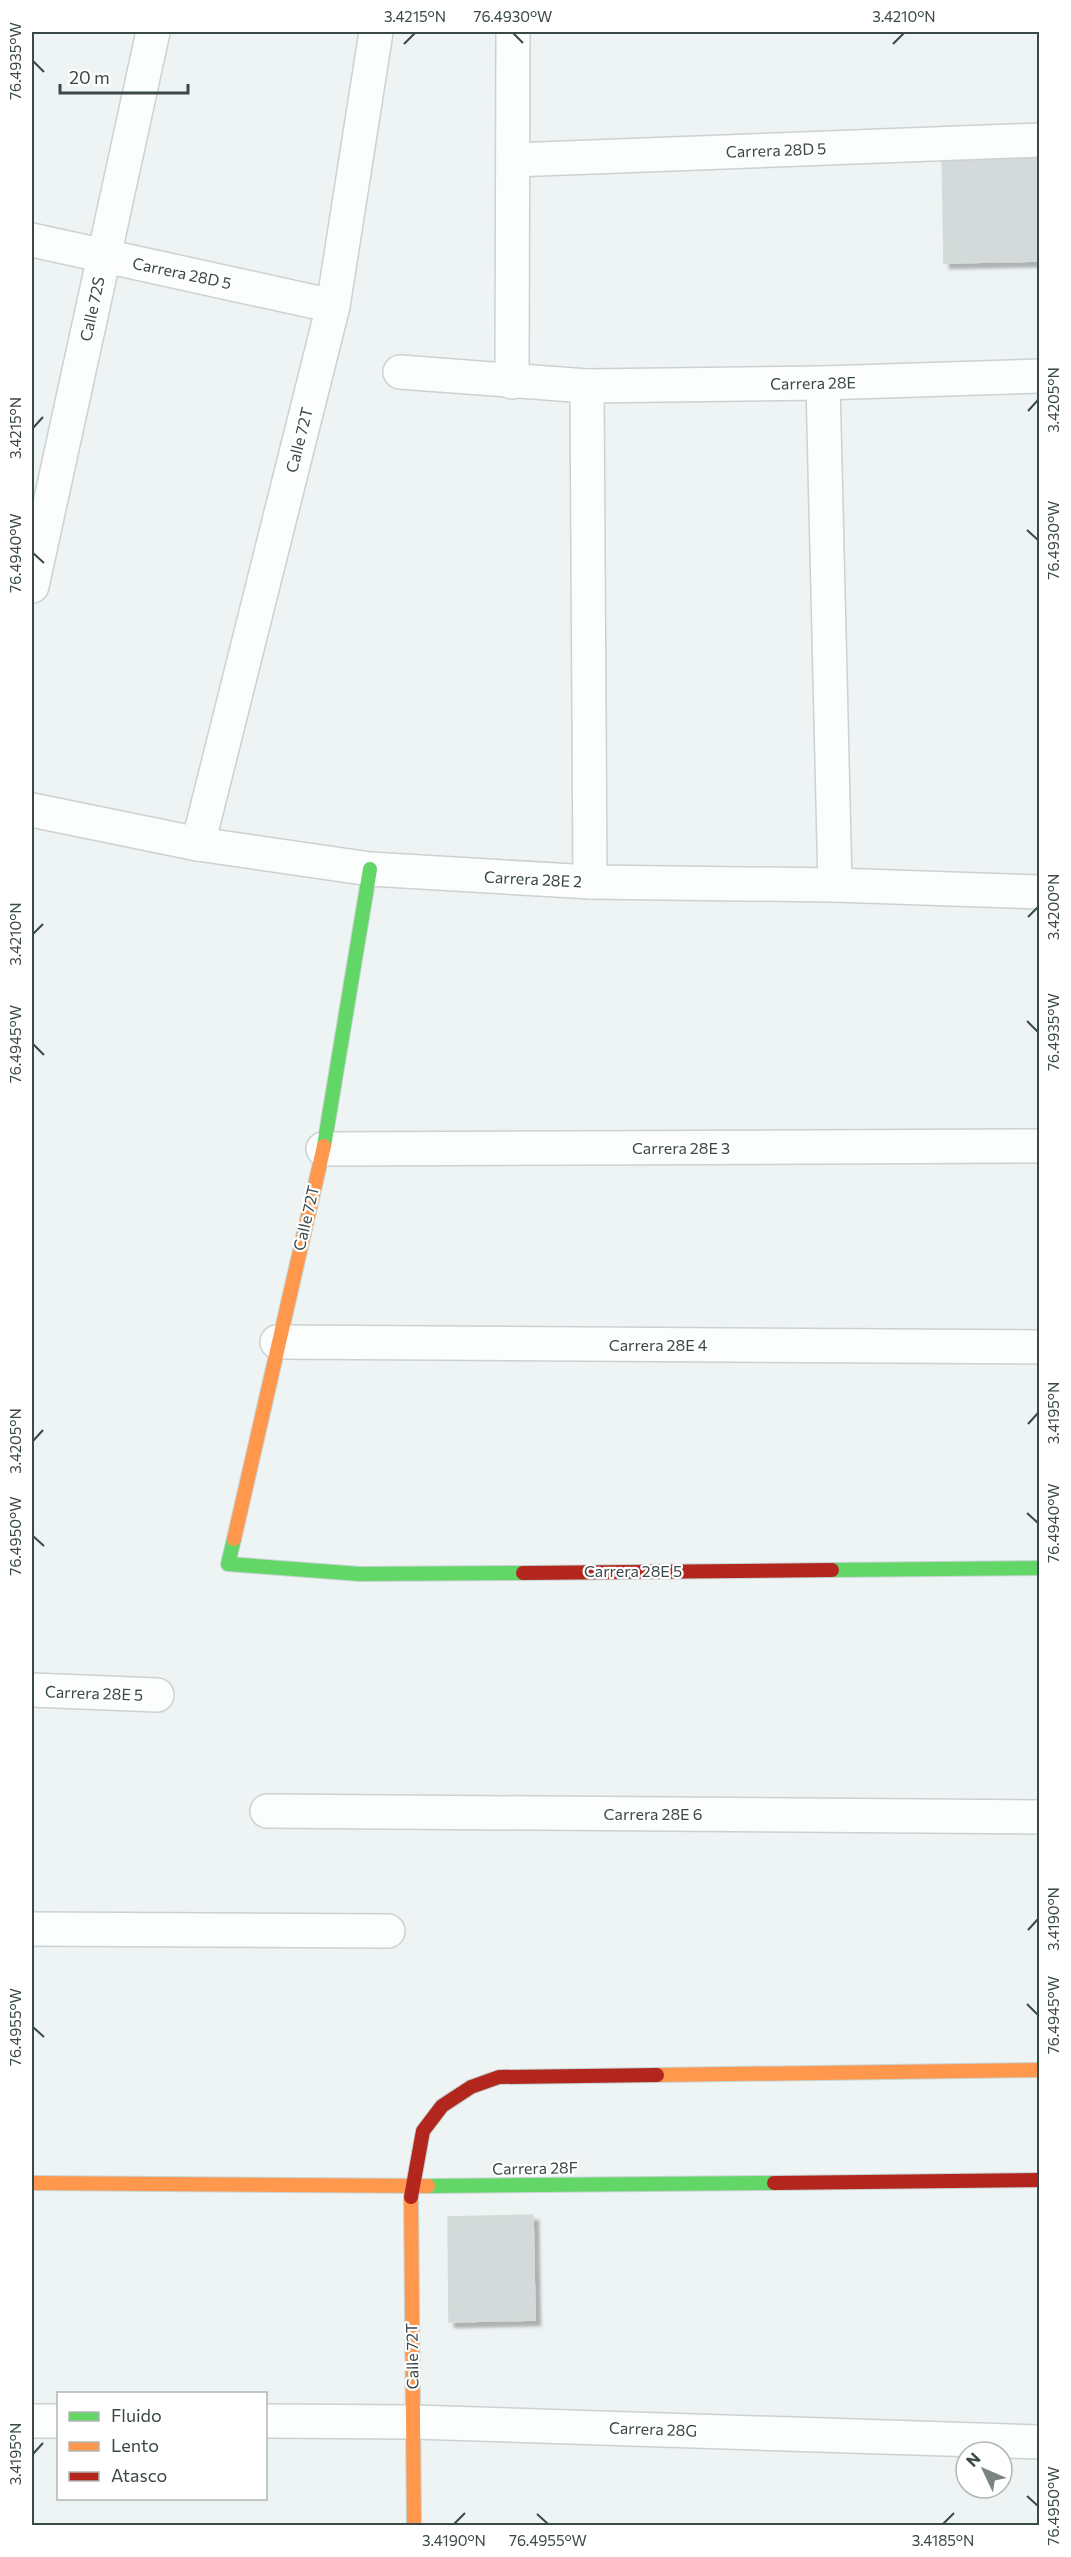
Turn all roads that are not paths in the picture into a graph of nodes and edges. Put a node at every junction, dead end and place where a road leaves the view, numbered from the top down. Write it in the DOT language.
graph roads {
  1 [pos="153,32"];
  2 [pos="376,32"];
  3 [pos="513,32"];
  4 [pos="1040,140"];
  5 [pos="513,160"];
  6 [pos="32,240"];
  7 [pos="103,256"];
  8 [pos="333,306"];
  9 [pos="400,372"];
  10 [pos="1040,376"];
  11 [pos="512,382"];
  12 [pos="824,383"];
  13 [pos="587,386"];
  14 [pos="32,586"];
  15 [pos="32,810"];
  16 [pos="198,844"];
  17 [pos="370,869"];
  18 [pos="590,882"];
  19 [pos="835,885"];
  20 [pos="1040,892"];
  21 [pos="1040,1146"];
  22 [pos="323,1149"];
  23 [pos="277,1342"];
  24 [pos="1040,1347"];
  25 [pos="228,1564"];
  26 [pos="1040,1568"];
  27 [pos="32,1690"];
  28 [pos="157,1695"];
  29 [pos="267,1812"];
  30 [pos="1040,1817"];
  31 [pos="32,1929"];
  32 [pos="388,1931"];
  33 [pos="1040,2070"];
  34 [pos="1040,2180"];
  35 [pos="32,2183"];
  36 [pos="411,2186"];
  37 [pos="32,2421"];
  38 [pos="57,2421"];
  39 [pos="267,2421"];
  40 [pos="413,2422"];
  41 [pos="1040,2442"];
  42 [pos="414,2526"];
  1 -- 7 [label="street, Calle 72S"];
  2 -- 8 [label="street, Calle 72T"];
  3 -- 5 [label="street"];
  4 -- 5 [label="street, Carrera 28D 5"];
  5 -- 11 [label="street"];
  6 -- 7 [label="street, Carrera 28D 5"];
  7 -- 8 [label="street, Carrera 28D 5"];
  7 -- 14 [label="street, Calle 72S"];
  8 -- 16 [label="street, Calle 72T"];
  9 -- 11 [label="street, Carrera 28E"];
  10 -- 12 [label="street, Carrera 28E"];
  11 -- 13 [label="street, Carrera 28E"];
  12 -- 13 [label="street, Carrera 28E"];
  12 -- 19 [label="street"];
  13 -- 18 [label="street"];
  15 -- 16 [label="street, Carrera 28E 2"];
  16 -- 17 [label="street, Carrera 28E 2"];
  17 -- 18 [label="street, Carrera 28E 2"];
  17 -- 22 [label="street, Calle 72T"];
  18 -- 19 [label="street, Carrera 28E 2"];
  19 -- 20 [label="street, Carrera 28E 2"];
  21 -- 22 [label="street, Carrera 28E 3"];
  22 -- 23 [label="street, Calle 72T"];
  23 -- 24 [label="street, Carrera 28E 4"];
  23 -- 25 [label="street, Calle 72T"];
  25 -- 26 [label="street, Carrera 28E 5"];
  27 -- 28 [label="street, Carrera 28E 5"];
  29 -- 30 [label="street, Carrera 28E 6"];
  31 -- 32 [label="street"];
  33 -- 36 [label="street, Calle 72T"];
  34 -- 36 [label="street, Carrera 28F"];
  35 -- 36 [label="street, Carrera 28F"];
  36 -- 40 [label="street, Calle 72T"];
  37 -- 38 [label="street"];
  39 -- 40 [label="street, Carrera 28G"];
  40 -- 41 [label="street, Carrera 28G"];
  40 -- 42 [label="street, Calle 72T"];
}
